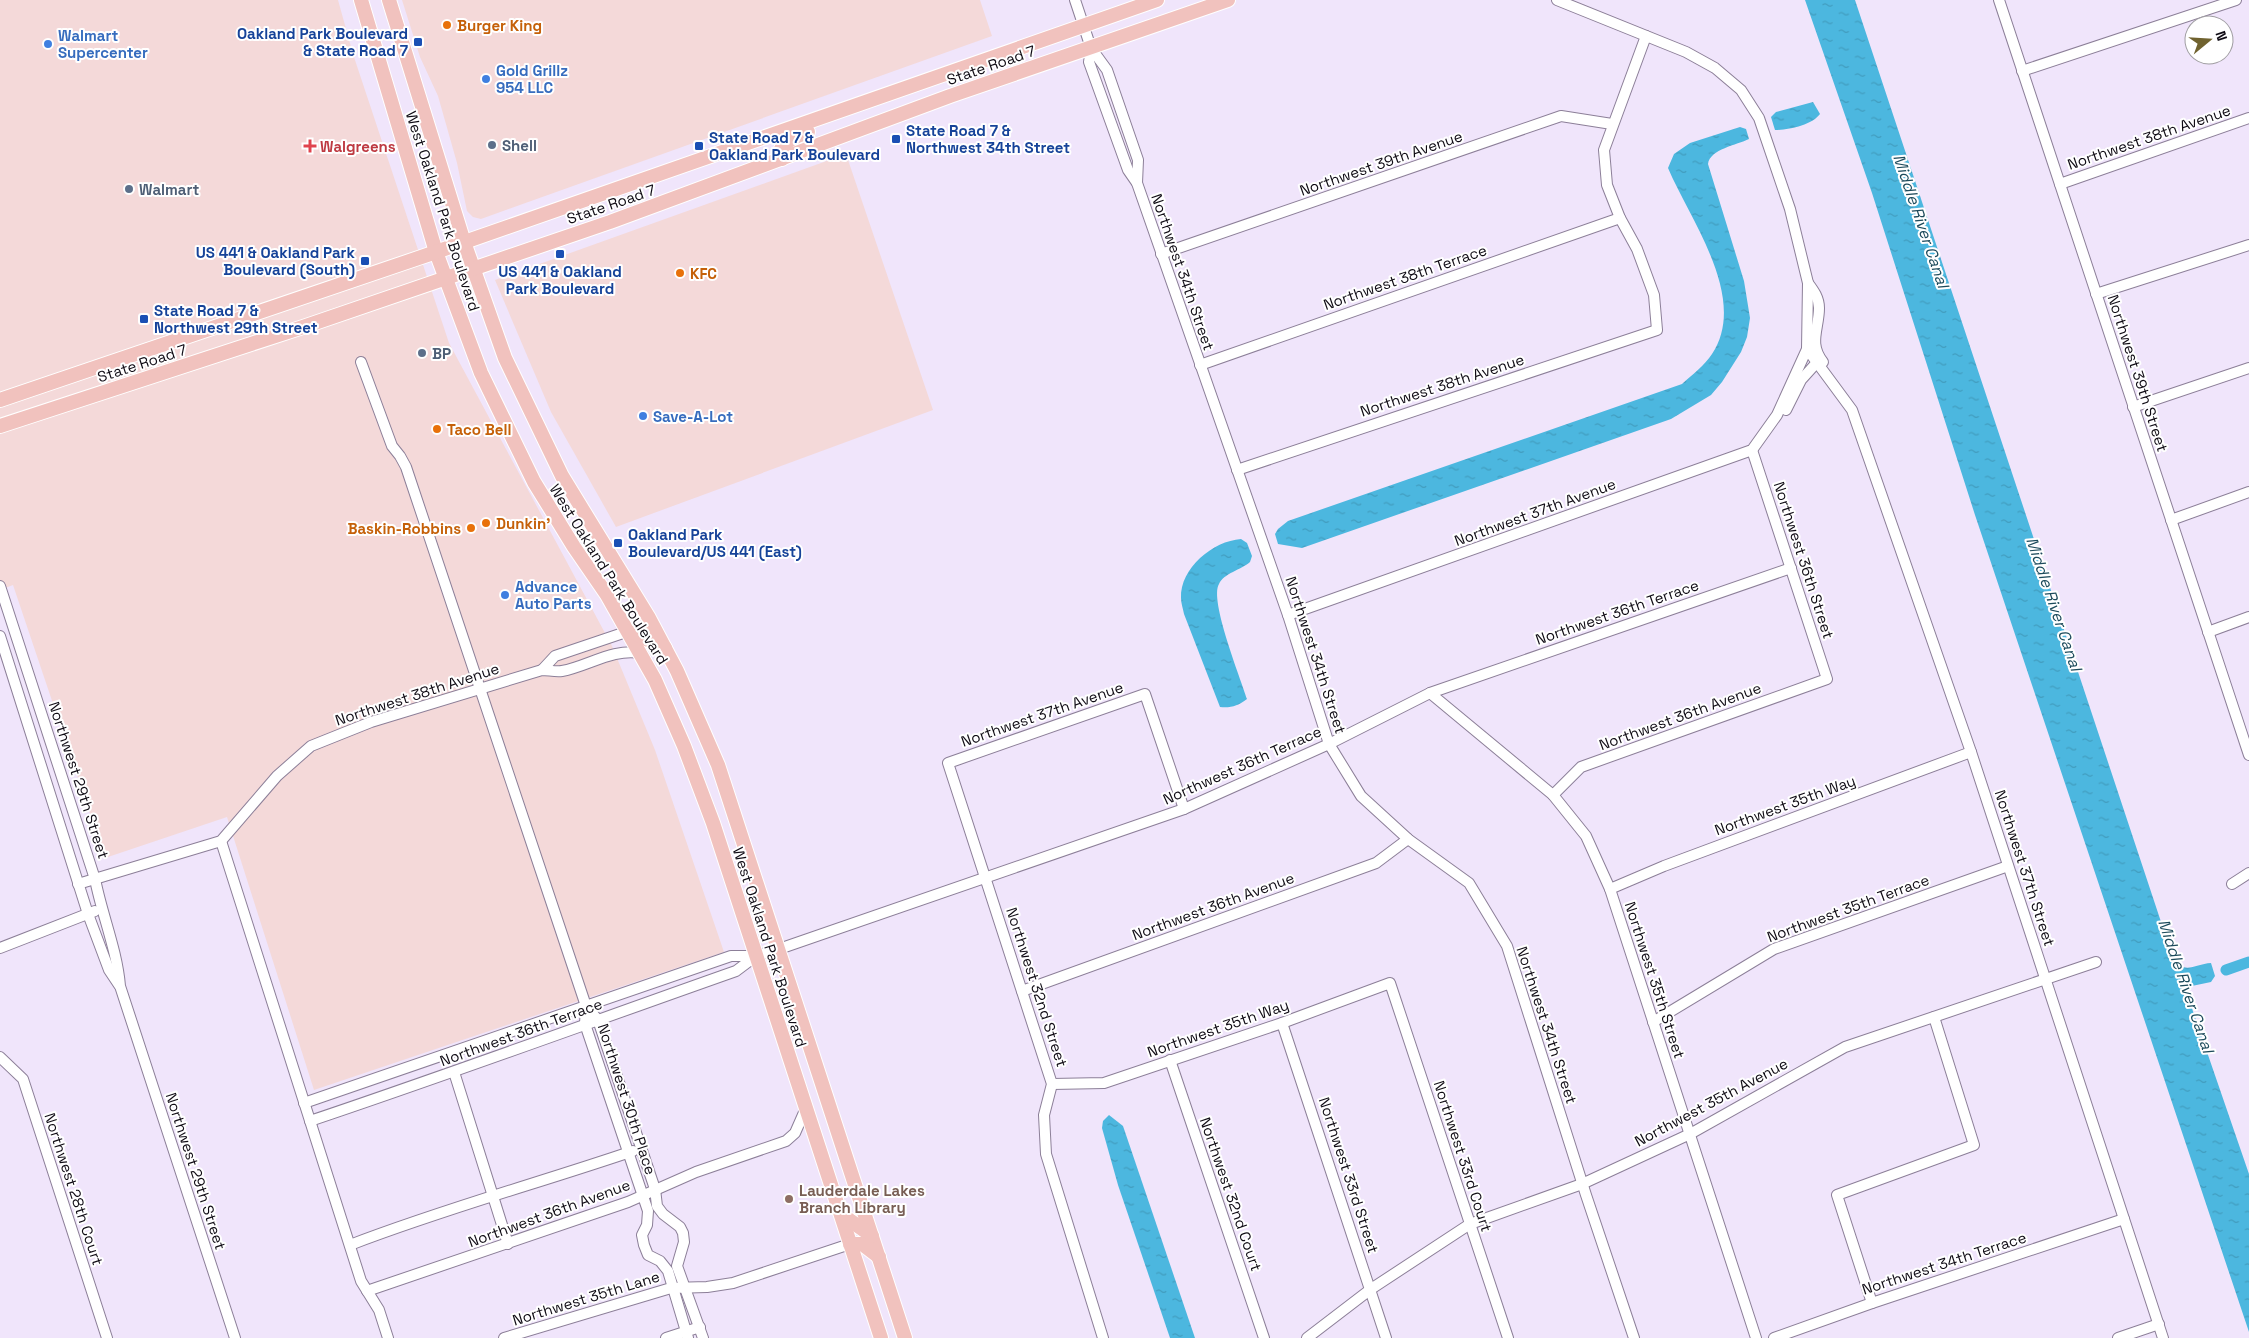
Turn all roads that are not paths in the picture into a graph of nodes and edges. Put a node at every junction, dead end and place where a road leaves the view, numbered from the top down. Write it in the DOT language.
graph roads {
  1 [pos="361,0"];
  2 [pos="389,0"];
  3 [pos="1075,0"];
  4 [pos="1157,0"];
  5 [pos="1228,0"];
  6 [pos="1557,0"];
  7 [pos="1998,0"];
  8 [pos="2236,0"];
  9 [pos="1083,26"];
  10 [pos="1646,36"];
  11 [pos="1091,48"];
  12 [pos="2022,71"];
  13 [pos="890,95"];
  14 [pos="2249,118"];
  15 [pos="1612,124"];
  16 [pos="782,159"];
  17 [pos="2060,184"];
  18 [pos="1620,218"];
  19 [pos="464,242"];
  20 [pos="2249,245"];
  21 [pos="436,252"];
  22 [pos="1161,254"];
  23 [pos="472,269"];
  24 [pos="445,279"];
  25 [pos="2096,294"];
  26 [pos="1811,345"];
  27 [pos="1818,361"];
  28 [pos="361,362"];
  29 [pos="1200,365"];
  30 [pos="2249,368"];
  31 [pos="0,400"];
  32 [pos="2134,406"];
  33 [pos="1777,416"];
  34 [pos="0,426"];
  35 [pos="1752,450"];
  36 [pos="1237,470"];
  37 [pos="2249,492"];
  38 [pos="2171,520"];
  39 [pos="1791,568"];
  40 [pos="0,586"];
  41 [pos="1288,615"];
  42 [pos="2249,617"];
  43 [pos="629,631"];
  44 [pos="2208,632"];
  45 [pos="0,636"];
  46 [pos="665,648"];
  47 [pos="641,654"];
  48 [pos="542,670"];
  49 [pos="1826,679"];
  50 [pos="480,689"];
  51 [pos="1430,693"];
  52 [pos="2247,742"];
  53 [pos="1329,744"];
  54 [pos="1970,752"];
  55 [pos="2249,754"];
  56 [pos="948,763"];
  57 [pos="1553,795"];
  58 [pos="1184,809"];
  59 [pos="1408,839"];
  60 [pos="221,841"];
  61 [pos="2008,866"];
  62 [pos="2249,874"];
  63 [pos="986,878"];
  64 [pos="95,879"];
  65 [pos="78,884"];
  66 [pos="2232,884"];
  67 [pos="1610,889"];
  68 [pos="100,909"];
  69 [pos="88,914"];
  70 [pos="0,948"];
  71 [pos="779,949"];
  72 [pos="756,956"];
  73 [pos="2096,962"];
  74 [pos="2045,979"];
  75 [pos="1390,983"];
  76 [pos="120,986"];
  77 [pos="1022,991"];
  78 [pos="586,1006"];
  79 [pos="1934,1017"];
  80 [pos="598,1020"];
  81 [pos="1653,1022"];
  82 [pos="1282,1023"];
  83 [pos="585,1024"];
  84 [pos="0,1057"];
  85 [pos="1170,1060"];
  86 [pos="454,1072"];
  87 [pos="1052,1084"];
  88 [pos="304,1102"];
  89 [pos="806,1108"];
  90 [pos="310,1121"];
  91 [pos="1690,1134"];
  92 [pos="641,1148"];
  93 [pos="628,1152"];
  94 [pos="1582,1184"];
  95 [pos="655,1189"];
  96 [pos="643,1195"];
  97 [pos="492,1197"];
  98 [pos="841,1214"];
  99 [pos="2124,1220"];
  100 [pos="1470,1224"];
  101 [pos="872,1236"];
  102 [pos="508,1244"];
  103 [pos="850,1244"];
  104 [pos="350,1245"];
  105 [pos="879,1256"];
  106 [pos="687,1287"];
  107 [pos="671,1288"];
  108 [pos="1371,1289"];
  109 [pos="367,1291"];
  110 [pos="1872,1303"];
  111 [pos="2159,1324"];
  112 [pos="700,1327"];
  113 [pos="537,1333"];
  114 [pos="687,1335"];
  115 [pos="107,1338"];
  116 [pos="235,1338"];
  117 [pos="388,1338"];
  118 [pos="504,1338"];
  119 [pos="666,1338"];
  120 [pos="703,1338"];
  121 [pos="881,1338"];
  122 [pos="905,1338"];
  123 [pos="1103,1338"];
  124 [pos="1264,1338"];
  125 [pos="1307,1338"];
  126 [pos="1386,1338"];
  127 [pos="1508,1338"];
  128 [pos="1634,1338"];
  129 [pos="1756,1338"];
  130 [pos="1774,1338"];
  131 [pos="2118,1338"];
  132 [pos="2163,1338"];
  1 -- 21 [label="main road, West Oakland Park Boulevard"];
  2 -- 19 [label="main road, West Oakland Park Boulevard"];
  3 -- 9 [label="street, Northwest 34th Street"];
  4 -- 9 [label="main road, State Road 7"];
  5 -- 11 [label="main road, State Road 7"];
  6 -- 10 [label="street, Northwest 37th Street"];
  7 -- 12 [label="street, Northwest 39th Street"];
  8 -- 12 [label="street"];
  9 -- 11 [label="street, Northwest 34th Street"];
  9 -- 13 [label="main road, State Road 7"];
  10 -- 15 [label="street"];
  10 -- 26 [label="street, Northwest 37th Street"];
  11 -- 16 [label="main road, State Road 7"];
  11 -- 22 [label="street, Northwest 34th Street"];
  12 -- 17 [label="street, Northwest 39th Street"];
  13 -- 16 [label="main road"];
  13 -- 19 [label="main road, State Road 7"];
  14 -- 17 [label="street, Northwest 38th Avenue"];
  15 -- 18 [label="street"];
  15 -- 22 [label="street, Northwest 39th Avenue"];
  16 -- 23 [label="main road, State Road 7"];
  17 -- 25 [label="street, Northwest 39th Street"];
  18 -- 29 [label="street, Northwest 38th Terrace"];
  18 -- 36 [label="street, Northwest 38th Avenue"];
  19 -- 21 [label="main road, State Road 7"];
  19 -- 23 [label="main road, West Oakland Park Boulevard"];
  20 -- 25 [label="street"];
  21 -- 24 [label="main road, West Oakland Park Boulevard"];
  21 -- 31 [label="main road, State Road 7"];
  22 -- 29 [label="street, Northwest 34th Street"];
  23 -- 24 [label="main road, State Road 7"];
  23 -- 46 [label="main road, West Oakland Park Boulevard"];
  24 -- 34 [label="main road, State Road 7"];
  24 -- 43 [label="main road, West Oakland Park Boulevard"];
  25 -- 32 [label="street, Northwest 39th Street"];
  26 -- 27 [label="street, Northwest 37th Street"];
  26 -- 33 [label="street"];
  27 -- 33 [label="street"];
  27 -- 54 [label="street, Northwest 37th Street"];
  28 -- 50 [label="street"];
  29 -- 36 [label="street, Northwest 34th Street"];
  30 -- 32 [label="street"];
  32 -- 38 [label="street, Northwest 39th Street"];
  33 -- 35 [label="street"];
  35 -- 39 [label="street, Northwest 36th Street"];
  35 -- 41 [label="street, Northwest 37th Avenue"];
  36 -- 41 [label="street, Northwest 34th Street"];
  37 -- 38 [label="street"];
  38 -- 44 [label="street, Northwest 39th Street"];
  39 -- 49 [label="street, Northwest 36th Street"];
  39 -- 51 [label="street, Northwest 36th Terrace"];
  40 -- 64 [label="street, Northwest 29th Street"];
  41 -- 53 [label="street, Northwest 34th Street"];
  42 -- 44 [label="street"];
  43 -- 46 [label="main road"];
  43 -- 47 [label="main road, West Oakland Park Boulevard"];
  43 -- 48 [label="street, Northwest 38th Avenue"];
  44 -- 52 [label="street, Northwest 39th Street"];
  45 -- 65 [label="street, Northwest 29th Street"];
  46 -- 71 [label="main road, West Oakland Park Boulevard"];
  47 -- 48 [label="street, Northwest 38th Avenue"];
  47 -- 72 [label="main road, West Oakland Park Boulevard"];
  48 -- 50 [label="street, Northwest 38th Avenue"];
  49 -- 57 [label="street, Northwest 36th Avenue"];
  50 -- 60 [label="street, Northwest 38th Avenue"];
  50 -- 78 [label="street"];
  51 -- 53 [label="street, Northwest 36th Terrace"];
  51 -- 57 [label="street, Northwest 35th Street"];
  52 -- 55 [label="street, Northwest 39th Street"];
  53 -- 58 [label="street, Northwest 36th Terrace"];
  53 -- 59 [label="street, Northwest 34th Street"];
  54 -- 61 [label="street, Northwest 37th Street"];
  54 -- 67 [label="street, Northwest 35th Way"];
  56 -- 58 [label="street, Northwest 37th Avenue"];
  56 -- 63 [label="street, Northwest 32nd Street"];
  57 -- 67 [label="street, Northwest 35th Street"];
  58 -- 63 [label="street, Northwest 36th Terrace"];
  59 -- 77 [label="street, Northwest 36th Avenue"];
  59 -- 94 [label="street, Northwest 34th Street"];
  60 -- 64 [label="street"];
  60 -- 88 [label="street"];
  61 -- 74 [label="street, Northwest 37th Street"];
  61 -- 81 [label="street, Northwest 35th Terrace"];
  62 -- 66 [label="street"];
  63 -- 71 [label="street, Northwest 36th Terrace"];
  63 -- 77 [label="street, Northwest 32nd Street"];
  64 -- 65 [label="street"];
  64 -- 68 [label="street, Northwest 29th Street"];
  65 -- 69 [label="street, Northwest 29th Street"];
  67 -- 81 [label="street, Northwest 35th Street"];
  68 -- 69 [label="street"];
  68 -- 76 [label="street, Northwest 29th Street"];
  69 -- 70 [label="street"];
  69 -- 76 [label="street, Northwest 29th Street"];
  71 -- 72 [label="street, Northwest 36th Terrace"];
  71 -- 101 [label="main road, West Oakland Park Boulevard"];
  72 -- 78 [label="street, Northwest 36th Terrace"];
  72 -- 80 [label="street, Northwest 36th Terrace"];
  72 -- 89 [label="main road, West Oakland Park Boulevard"];
  73 -- 74 [label="street, Northwest 35th Avenue"];
  74 -- 79 [label="street, Northwest 35th Avenue"];
  74 -- 99 [label="street, Northwest 37th Street"];
  75 -- 82 [label="street, Northwest 35th Way"];
  75 -- 100 [label="street, Northwest 33rd Court"];
  76 -- 116 [label="street, Northwest 29th Street"];
  77 -- 87 [label="street, Northwest 32nd Street"];
  78 -- 80 [label="street, Northwest 30th Place"];
  78 -- 83 [label="street, Northwest 30th Place"];
  78 -- 88 [label="street, Northwest 36th Terrace"];
  79 -- 91 [label="street, Northwest 35th Avenue"];
  79 -- 110 [label="street"];
  80 -- 83 [label="street, Northwest 36th Terrace"];
  80 -- 92 [label="street, Northwest 30th Place"];
  81 -- 91 [label="street, Northwest 35th Street"];
  82 -- 85 [label="street, Northwest 35th Way"];
  82 -- 108 [label="street, Northwest 33rd Street"];
  83 -- 86 [label="street, Northwest 36th Terrace"];
  83 -- 93 [label="street, Northwest 30th Place"];
  84 -- 115 [label="street, Northwest 28th Court"];
  85 -- 87 [label="street, Northwest 35th Way"];
  85 -- 124 [label="street, Northwest 32nd Court"];
  86 -- 90 [label="street, Northwest 36th Terrace"];
  86 -- 97 [label="street"];
  87 -- 123 [label="street, Northwest 32nd Street"];
  88 -- 90 [label="street"];
  89 -- 95 [label="street, Northwest 36th Avenue"];
  89 -- 98 [label="main road, West Oakland Park Boulevard"];
  90 -- 104 [label="street"];
  91 -- 94 [label="street, Northwest 35th Avenue"];
  91 -- 129 [label="street, Northwest 35th Street"];
  92 -- 93 [label="street, Northwest 36th Avenue"];
  92 -- 95 [label="street, Northwest 30th Place"];
  93 -- 96 [label="street, Northwest 30th Place"];
  93 -- 97 [label="street, Northwest 36th Avenue"];
  94 -- 100 [label="street, Northwest 35th Avenue"];
  94 -- 128 [label="street, Northwest 34th Street"];
  95 -- 96 [label="street, Northwest 36th Avenue"];
  95 -- 106 [label="street, Northwest 30th Place"];
  96 -- 102 [label="street, Northwest 36th Avenue"];
  96 -- 107 [label="street, Northwest 30th Place"];
  97 -- 102 [label="street"];
  97 -- 104 [label="street, Northwest 36th Avenue"];
  98 -- 101 [label="main road"];
  98 -- 103 [label="main road, West Oakland Park Boulevard"];
  99 -- 110 [label="street, Northwest 34th Terrace"];
  99 -- 111 [label="street, Northwest 37th Street"];
  100 -- 108 [label="street, Northwest 35th Avenue"];
  100 -- 127 [label="street, Northwest 33rd Court"];
  101 -- 105 [label="main road, West Oakland Park Boulevard"];
  102 -- 109 [label="street, Northwest 36th Avenue"];
  103 -- 105 [label="main road"];
  103 -- 106 [label="street, Northwest 35th Lane"];
  103 -- 121 [label="main road, West Oakland Park Boulevard"];
  104 -- 109 [label="street"];
  105 -- 122 [label="main road, West Oakland Park Boulevard"];
  106 -- 107 [label="street, Northwest 35th Lane"];
  106 -- 112 [label="street, Northwest 30th Place"];
  107 -- 113 [label="street, Northwest 35th Lane"];
  107 -- 114 [label="street, Northwest 30th Place"];
  108 -- 125 [label="street, Northwest 35th Avenue"];
  108 -- 126 [label="street, Northwest 33rd Street"];
  109 -- 117 [label="street"];
  110 -- 130 [label="street, Northwest 34th Terrace"];
  111 -- 131 [label="street"];
  111 -- 132 [label="street, Northwest 37th Street"];
  112 -- 114 [label="street"];
  112 -- 120 [label="street, Northwest 30th Place"];
  113 -- 118 [label="street, Northwest 35th Lane"];
  114 -- 119 [label="street"];
}
